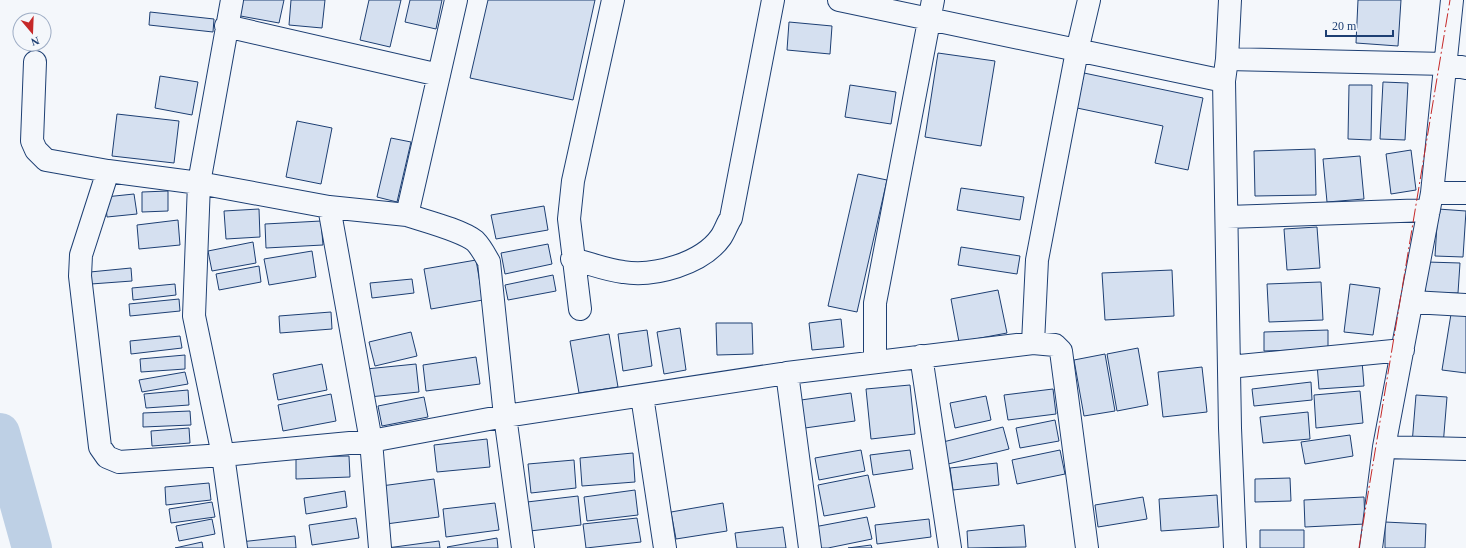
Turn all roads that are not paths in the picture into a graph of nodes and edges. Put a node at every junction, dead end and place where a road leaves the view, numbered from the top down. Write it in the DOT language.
graph roads {
  1 [pos="232,0"];
  2 [pos="456,0"];
  3 [pos="613,0"];
  4 [pos="773,0"];
  5 [pos="839,0"];
  6 [pos="1089,0"];
  7 [pos="1230,0"];
  8 [pos="1452,0"];
  9 [pos="930,10"];
  10 [pos="226,26"];
  11 [pos="1077,51"];
  12 [pos="1228,59"];
  13 [pos="35,62"];
  14 [pos="1456,66"];
  15 [pos="439,74"];
  16 [pos="1224,81"];
  17 [pos="96,169"];
  18 [pos="199,183"];
  19 [pos="1466,194"];
  20 [pos="1431,202"];
  21 [pos="329,207"];
  22 [pos="407,215"];
  23 [pos="1226,217"];
  24 [pos="572,259"];
  25 [pos="1412,302"];
  26 [pos="1466,305"];
  27 [pos="580,309"];
  28 [pos="1034,343"];
  29 [pos="1403,350"];
  30 [pos="921,356"];
  31 [pos="875,362"];
  32 [pos="1228,367"];
  33 [pos="787,373"];
  34 [pos="642,396"];
  35 [pos="505,416"];
  36 [pos="371,441"];
  37 [pos="1384,448"];
  38 [pos="1466,449"];
  39 [pos="223,455"];
  40 [pos="236,548"];
  41 [pos="380,548"];
  42 [pos="523,548"];
  43 [pos="665,548"];
  44 [pos="810,548"];
  45 [pos="950,548"];
  46 [pos="1087,548"];
  47 [pos="1236,548"];
  48 [pos="1371,548"];
  1 -- 10 [label="street"];
  2 -- 15 [label="street"];
  3 -- 24 [label="street"];
  4 -- 24 [label="street"];
  5 -- 9 [label="street"];
  6 -- 11 [label="street"];
  7 -- 12 [label="street"];
  8 -- 14 [label="street"];
  9 -- 11 [label="street"];
  9 -- 31 [label="street"];
  10 -- 15 [label="street"];
  10 -- 18 [label="street"];
  11 -- 16 [label="street"];
  11 -- 28 [label="street"];
  12 -- 14 [label="street"];
  12 -- 16 [label="street"];
  13 -- 17 [label="street"];
  14 -- 20 [label="street"];
  15 -- 22 [label="street"];
  16 -- 23 [label="street"];
  17 -- 18 [label="street"];
  17 -- 39 [label="street"];
  18 -- 21 [label="street"];
  18 -- 39 [label="street"];
  19 -- 20 [label="street"];
  20 -- 23 [label="street"];
  20 -- 25 [label="street"];
  21 -- 22 [label="street"];
  21 -- 36 [label="street"];
  22 -- 35 [label="street"];
  23 -- 32 [label="street"];
  24 -- 27 [label="street"];
  25 -- 26 [label="street"];
  25 -- 29 [label="street"];
  28 -- 30 [label="street"];
  28 -- 46 [label="street"];
  29 -- 32 [label="street"];
  29 -- 37 [label="street"];
  30 -- 31 [label="street"];
  30 -- 45 [label="street"];
  31 -- 33 [label="street"];
  32 -- 47 [label="street"];
  33 -- 34 [label="street"];
  33 -- 44 [label="street"];
  34 -- 35 [label="street"];
  34 -- 43 [label="street"];
  35 -- 36 [label="street"];
  35 -- 42 [label="street"];
  36 -- 39 [label="street"];
  36 -- 41 [label="street"];
  37 -- 38 [label="street"];
  37 -- 48 [label="street"];
  39 -- 40 [label="street"];
}
